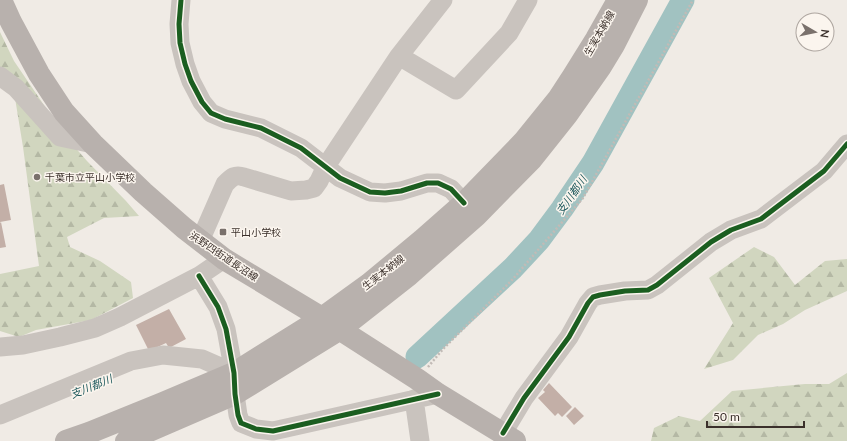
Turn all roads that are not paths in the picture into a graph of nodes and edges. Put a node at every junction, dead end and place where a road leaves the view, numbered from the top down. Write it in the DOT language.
graph roads {
  1 [pos="1,0"];
  2 [pos="181,0"];
  3 [pos="444,0"];
  4 [pos="528,0"];
  5 [pos="602,0"];
  6 [pos="618,0"];
  7 [pos="637,0"];
  8 [pos="640,0"];
  9 [pos="628,20"];
  10 [pos="399,56"];
  11 [pos="0,76"];
  12 [pos="558,99"];
  13 [pos="93,144"];
  14 [pos="847,144"];
  15 [pos="326,166"];
  16 [pos="464,203"];
  17 [pos="200,241"];
  18 [pos="224,259"];
  19 [pos="199,276"];
  20 [pos="331,324"];
  21 [pos="0,338"];
  22 [pos="23,345"];
  23 [pos="0,347"];
  24 [pos="235,383"];
  25 [pos="438,394"];
  26 [pos="414,399"];
  27 [pos="0,415"];
  28 [pos="240,432"];
  29 [pos="509,437"];
  30 [pos="66,441"];
  31 [pos="126,441"];
  32 [pos="420,441"];
  1 -- 13 [label="main road, 浜野四街道長沼線"];
  2 -- 15 [label="street"];
  3 -- 10 [label="street"];
  4 -- 10 [label="street"];
  5 -- 12 [label="main road"];
  6 -- 12 [label="main road, 生実本納線"];
  7 -- 9 [label="main road, 生実本納線"];
  8 -- 9 [label="main road"];
  9 -- 20 [label="main road, 生実本納線"];
  10 -- 15 [label="street"];
  11 -- 13 [label="street"];
  12 -- 16 [label="main road, 生実本納線"];
  13 -- 17 [label="main road, 浜野四街道長沼線"];
  14 -- 29 [label="street"];
  15 -- 16 [label="street"];
  15 -- 17 [label="street"];
  16 -- 20 [label="main road, 生実本納線"];
  17 -- 18 [label="main road, 浜野四街道長沼線"];
  18 -- 19 [label="street"];
  18 -- 20 [label="main road, 浜野四街道長沼線"];
  19 -- 22 [label="street"];
  19 -- 24 [label="street"];
  20 -- 24 [label="main road, 生実本納線"];
  20 -- 25 [label="main road, 浜野四街道長沼線"];
  21 -- 22 [label="street"];
  22 -- 23 [label="street"];
  24 -- 27 [label="street"];
  24 -- 28 [label="street"];
  24 -- 30 [label="main road, 生実本納線"];
  24 -- 31 [label="main road, 生実本納線"];
  25 -- 26 [label="street"];
  25 -- 29 [label="main road, 浜野四街道長沼線"];
  26 -- 28 [label="street"];
  26 -- 32 [label="street"];
}
